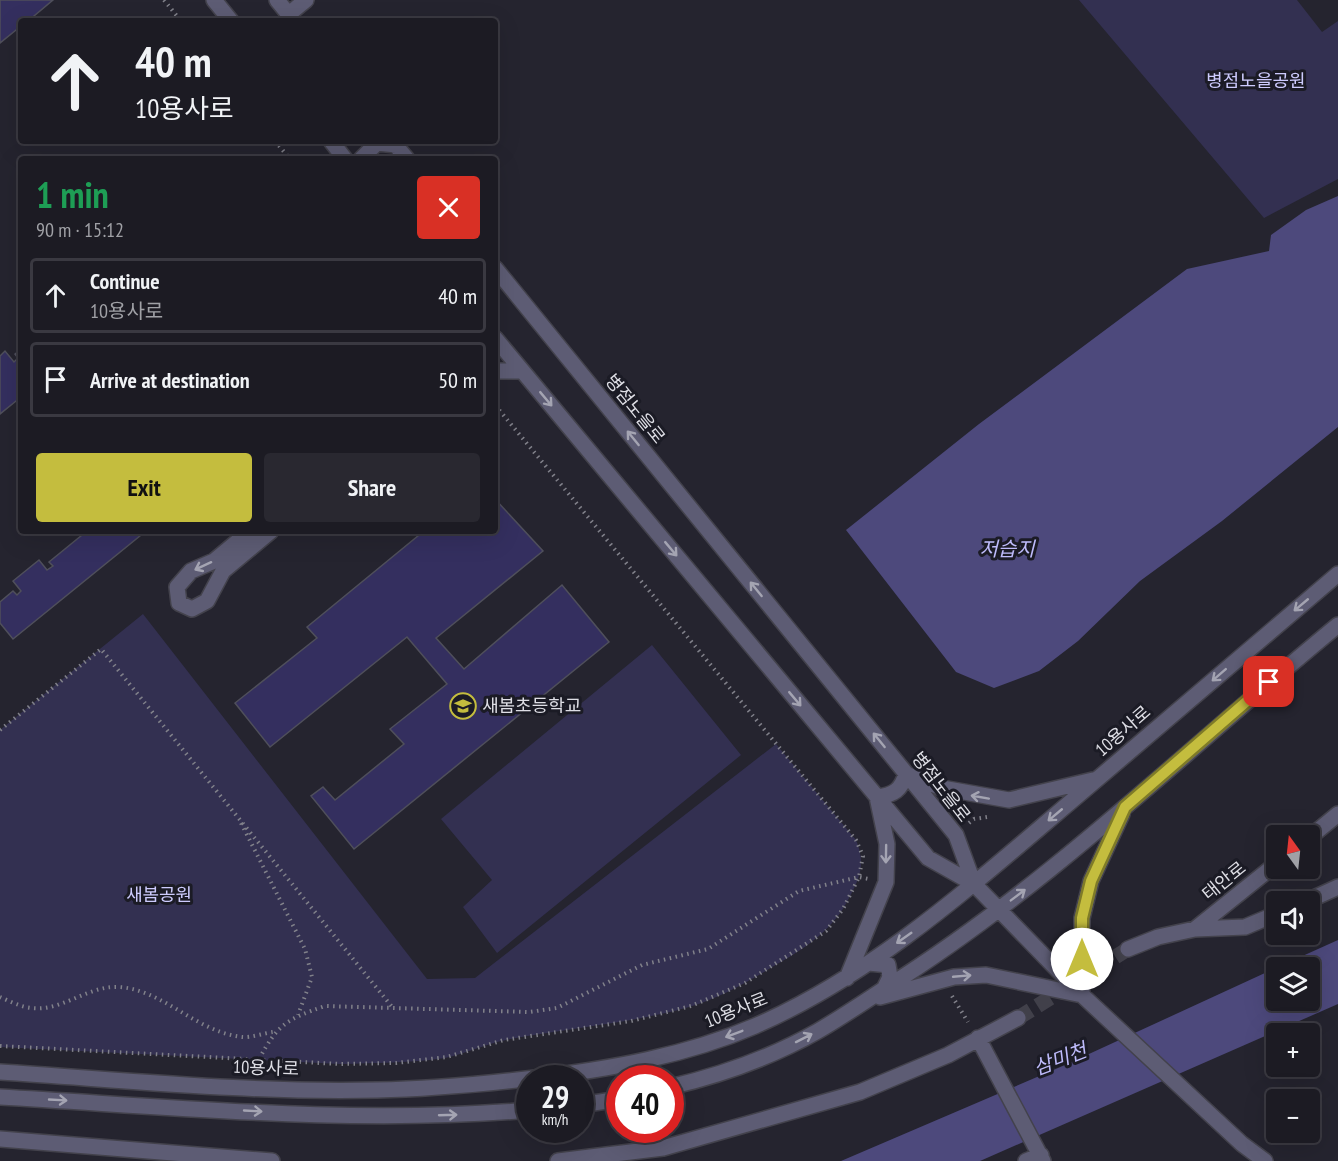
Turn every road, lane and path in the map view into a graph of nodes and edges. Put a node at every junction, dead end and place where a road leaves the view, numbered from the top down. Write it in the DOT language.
graph roads {
  1 [pos="164,0"];
  2 [pos="214,0"];
  3 [pos="277,0"];
  4 [pos="306,0"];
  5 [pos="292,17"];
  6 [pos="179,18"];
  7 [pos="229,18"];
  8 [pos="278,144"];
  9 [pos="333,144"];
  10 [pos="376,144"];
  11 [pos="395,144"];
  12 [pos="288,156"];
  13 [pos="343,156"];
  14 [pos="364,156"];
  15 [pos="405,156"];
  16 [pos="498,272"];
  17 [pos="498,342"];
  18 [pos="498,371"];
  19 [pos="522,371"];
  20 [pos="498,409"];
  21 [pos="246,534"];
  22 [pos="267,534"];
  23 [pos="1338,574"];
  24 [pos="1338,625"];
  25 [pos="0,730"];
  26 [pos="906,774"];
  27 [pos="1098,778"];
  28 [pos="877,797"];
  29 [pos="1125,807"];
  30 [pos="1338,814"];
  31 [pos="236,815"];
  32 [pos="993,817"];
  33 [pos="974,819"];
  34 [pos="1320,829"];
  35 [pos="1266,872"];
  36 [pos="859,877"];
  37 [pos="974,884"];
  38 [pos="1338,887"];
  39 [pos="1320,895"];
  40 [pos="1000,909"];
  41 [pos="1266,918"];
  42 [pos="1195,929"];
  43 [pos="1128,950"];
  44 [pos="869,963"];
  45 [pos="848,978"];
  46 [pos="884,989"];
  47 [pos="951,995"];
  48 [pos="1082,995"];
  49 [pos="0,998"];
  50 [pos="865,1002"];
  51 [pos="393,1008"];
  52 [pos="297,1015"];
  53 [pos="1018,1018"];
  54 [pos="274,1031"];
  55 [pos="978,1038"];
  56 [pos="0,1046"];
  57 [pos="259,1060"];
  58 [pos="0,1072"];
  59 [pos="684,1083"];
  60 [pos="0,1097"];
  61 [pos="516,1111"];
  62 [pos="0,1139"];
  63 [pos="1042,1158"];
  64 [pos="272,1161"];
  65 [pos="558,1161"];
  66 [pos="1026,1161"];
  67 [pos="1265,1161"];
  1 -- 6 [label="path"];
  2 -- 7 [label="street"];
  3 -- 5 [label="street"];
  4 -- 5 [label="street"];
  8 -- 12 [label="path"];
  9 -- 13 [label="street"];
  10 -- 14 [label="street"];
  11 -- 15 [label="street"];
  26 -- 16 [label="street, 병점노을로, one-way"];
  17 -- 19 [label="street"];
  18 -- 19 [label="street"];
  19 -- 28 [label="street, one-way"];
  20 -- 36 [label="path"];
  21 -- 22 [label="street, one-way"];
  23 -- 27 [label="street, 10용사로, one-way"];
  24 -- 29 [label="street"];
  25 -- 31 [label="path"];
  27 -- 26 [label="street, one-way"];
  26 -- 28 [label="street"];
  26 -- 37 [label="street, 병점노을로"];
  27 -- 37 [label="street, 10용사로, one-way"];
  28 -- 37 [label="street"];
  28 -- 45 [label="street, one-way"];
  40 -- 29 [label="street, one-way"];
  29 -- 48 [label="street"];
  30 -- 34 [label="street"];
  31 -- 51 [label="path"];
  31 -- 52 [label="path"];
  32 -- 33 [label="path"];
  35 -- 42 [label="street, 태안로"];
  36 -- 51 [label="path"];
  36 -- 57 [label="path"];
  37 -- 40 [label="street"];
  37 -- 44 [label="street, 10용사로, one-way"];
  38 -- 39 [label="street"];
  40 -- 46 [label="street"];
  40 -- 48 [label="street"];
  41 -- 42 [label="street"];
  42 -- 43 [label="street"];
  44 -- 45 [label="street, 10용사로"];
  44 -- 46 [label="street"];
  45 -- 58 [label="street, 10용사로, one-way"];
  46 -- 50 [label="street"];
  47 -- 55 [label="path"];
  50 -- 48 [label="street, one-way"];
  48 -- 67 [label="street"];
  49 -- 54 [label="path"];
  59 -- 50 [label="street, one-way"];
  51 -- 52 [label="path"];
  52 -- 54 [label="path"];
  53 -- 55 [label="street"];
  54 -- 57 [label="path"];
  55 -- 63 [label="street"];
  55 -- 65 [label="street"];
  56 -- 57 [label="path"];
  60 -- 61 [label="street, one-way"];
  62 -- 64 [label="street"];
  63 -- 66 [label="street"];
}
